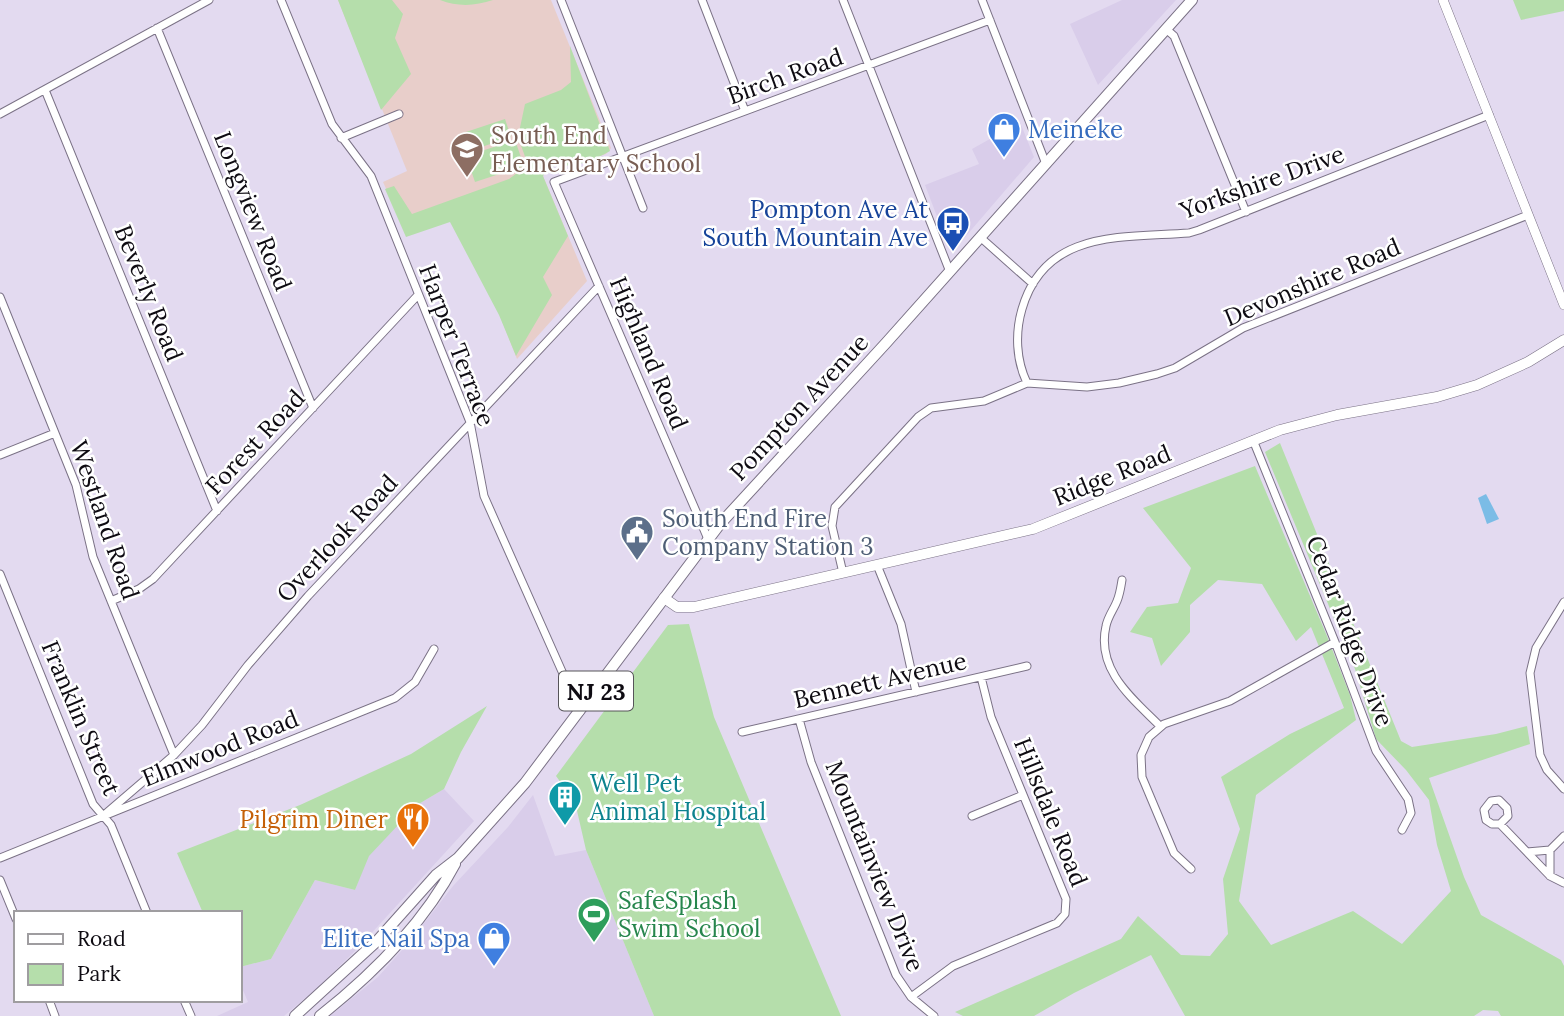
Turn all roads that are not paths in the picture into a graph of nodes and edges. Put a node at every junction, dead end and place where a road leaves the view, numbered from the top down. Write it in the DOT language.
graph roads {
  1 [pos="209,0"];
  2 [pos="281,0"];
  3 [pos="561,0"];
  4 [pos="702,0"];
  5 [pos="843,0"];
  6 [pos="982,0"];
  7 [pos="1192,0"];
  8 [pos="1443,0"];
  9 [pos="990,20"];
  10 [pos="157,28"];
  11 [pos="1166,29"];
  12 [pos="869,66"];
  13 [pos="45,90"];
  14 [pos="746,111"];
  15 [pos="0,114"];
  16 [pos="399,114"];
  17 [pos="1489,115"];
  18 [pos="341,138"];
  19 [pos="624,156"];
  20 [pos="1046,164"];
  21 [pos="554,182"];
  22 [pos="643,208"];
  23 [pos="1246,212"];
  24 [pos="1528,215"];
  25 [pos="980,237"];
  26 [pos="950,272"];
  27 [pos="1033,284"];
  28 [pos="599,286"];
  29 [pos="418,295"];
  30 [pos="0,297"];
  31 [pos="1564,305"];
  32 [pos="1564,340"];
  33 [pos="1027,383"];
  34 [pos="313,408"];
  35 [pos="470,422"];
  36 [pos="55,433"];
  37 [pos="1253,440"];
  38 [pos="0,455"];
  39 [pos="217,511"];
  40 [pos="708,539"];
  41 [pos="877,565"];
  42 [pos="843,573"];
  43 [pos="0,574"];
  44 [pos="1122,580"];
  45 [pos="664,598"];
  46 [pos="111,601"];
  47 [pos="1564,602"];
  48 [pos="1335,642"];
  49 [pos="434,649"];
  50 [pos="1027,666"];
  51 [pos="981,677"];
  52 [pos="916,692"];
  53 [pos="580,712"];
  54 [pos="799,719"];
  55 [pos="1160,726"];
  56 [pos="742,732"];
  57 [pos="174,755"];
  58 [pos="1564,789"];
  59 [pos="1023,795"];
  60 [pos="103,816"];
  61 [pos="972,816"];
  62 [pos="1500,824"];
  63 [pos="1402,830"];
  64 [pos="1564,836"];
  65 [pos="1550,850"];
  66 [pos="1527,852"];
  67 [pos="0,858"];
  68 [pos="458,858"];
  69 [pos="1191,869"];
  70 [pos="1550,876"];
  71 [pos="0,880"];
  72 [pos="1564,883"];
  73 [pos="147,911"];
  74 [pos="14,914"];
  75 [pos="911,996"];
  76 [pos="296,1016"];
  77 [pos="320,1016"];
  78 [pos="934,1016"];
  1 -- 10 [label="street"];
  2 -- 18 [label="street, Harper Terrace"];
  3 -- 19 [label="street"];
  4 -- 14 [label="street"];
  5 -- 12 [label="street"];
  6 -- 9 [label="street"];
  7 -- 11 [label="main road, Pompton Avenue / NJ 23"];
  8 -- 17 [label="street"];
  9 -- 12 [label="street, Birch Road"];
  9 -- 20 [label="street"];
  10 -- 13 [label="street"];
  10 -- 34 [label="street, Longview Road"];
  11 -- 20 [label="main road, Pompton Avenue / NJ 23"];
  11 -- 23 [label="street"];
  12 -- 14 [label="street, Birch Road"];
  12 -- 26 [label="street"];
  13 -- 15 [label="street"];
  13 -- 39 [label="street, Beverly Road"];
  14 -- 19 [label="street, Birch Road"];
  16 -- 18 [label="street"];
  17 -- 23 [label="street, Yorkshire Drive"];
  17 -- 24 [label="street"];
  18 -- 29 [label="street, Harper Terrace"];
  19 -- 21 [label="street, Birch Road"];
  19 -- 22 [label="street"];
  20 -- 25 [label="main road, Pompton Avenue / NJ 23"];
  21 -- 28 [label="street, Highland Road"];
  23 -- 27 [label="street, Yorkshire Drive"];
  24 -- 31 [label="street"];
  24 -- 33 [label="street, Devonshire Road"];
  25 -- 26 [label="main road, Pompton Avenue / NJ 23"];
  25 -- 27 [label="street"];
  26 -- 40 [label="main road, Pompton Avenue / NJ 23"];
  27 -- 33 [label="street, Yorkshire Drive"];
  28 -- 35 [label="street, Overlook Road"];
  28 -- 40 [label="street, Highland Road"];
  29 -- 34 [label="street, Forest Road"];
  29 -- 35 [label="street, Harper Terrace"];
  30 -- 36 [label="street, Westland Road"];
  32 -- 37 [label="main road, Ridge Road"];
  33 -- 42 [label="street"];
  34 -- 39 [label="street, Forest Road"];
  35 -- 53 [label="street, Harper Terrace"];
  35 -- 57 [label="street, Overlook Road"];
  36 -- 38 [label="street"];
  36 -- 46 [label="street, Westland Road"];
  37 -- 41 [label="main road, Ridge Road"];
  37 -- 48 [label="street, Cedar Ridge Drive"];
  39 -- 46 [label="street, Forest Road"];
  40 -- 45 [label="main road, Pompton Avenue / NJ 23"];
  41 -- 42 [label="main road, Ridge Road"];
  41 -- 52 [label="street"];
  42 -- 45 [label="main road, Ridge Road"];
  43 -- 60 [label="street, Franklin Street"];
  44 -- 55 [label="street"];
  45 -- 53 [label="main road, Pompton Avenue / NJ 23"];
  46 -- 57 [label="street, Westland Road"];
  47 -- 58 [label="street"];
  48 -- 55 [label="street"];
  48 -- 63 [label="street, Cedar Ridge Drive"];
  49 -- 60 [label="street, Elmwood Road"];
  50 -- 51 [label="street, Bennett Avenue"];
  51 -- 52 [label="street, Bennett Avenue"];
  51 -- 59 [label="street, Hillsdale Road"];
  52 -- 54 [label="street, Bennett Avenue"];
  53 -- 68 [label="main road, Pompton Avenue / NJ 23"];
  54 -- 56 [label="street, Bennett Avenue"];
  54 -- 75 [label="street, Mountainview Drive"];
  55 -- 69 [label="street"];
  57 -- 60 [label="street, Overlook Road"];
  59 -- 61 [label="street"];
  59 -- 75 [label="street, Hillsdale Road"];
  60 -- 67 [label="street, Elmwood Road"];
  60 -- 73 [label="street, Franklin Street"];
  62 -- 66 [label="street"];
  64 -- 65 [label="street"];
  65 -- 66 [label="street"];
  65 -- 70 [label="street"];
  66 -- 70 [label="street"];
  68 -- 76 [label="main road, Pompton Avenue / NJ 23"];
  68 -- 77 [label="main road, Pompton Avenue / NJ 23"];
  70 -- 72 [label="street"];
  71 -- 74 [label="street"];
  75 -- 78 [label="street, Mountainview Drive"];
}
